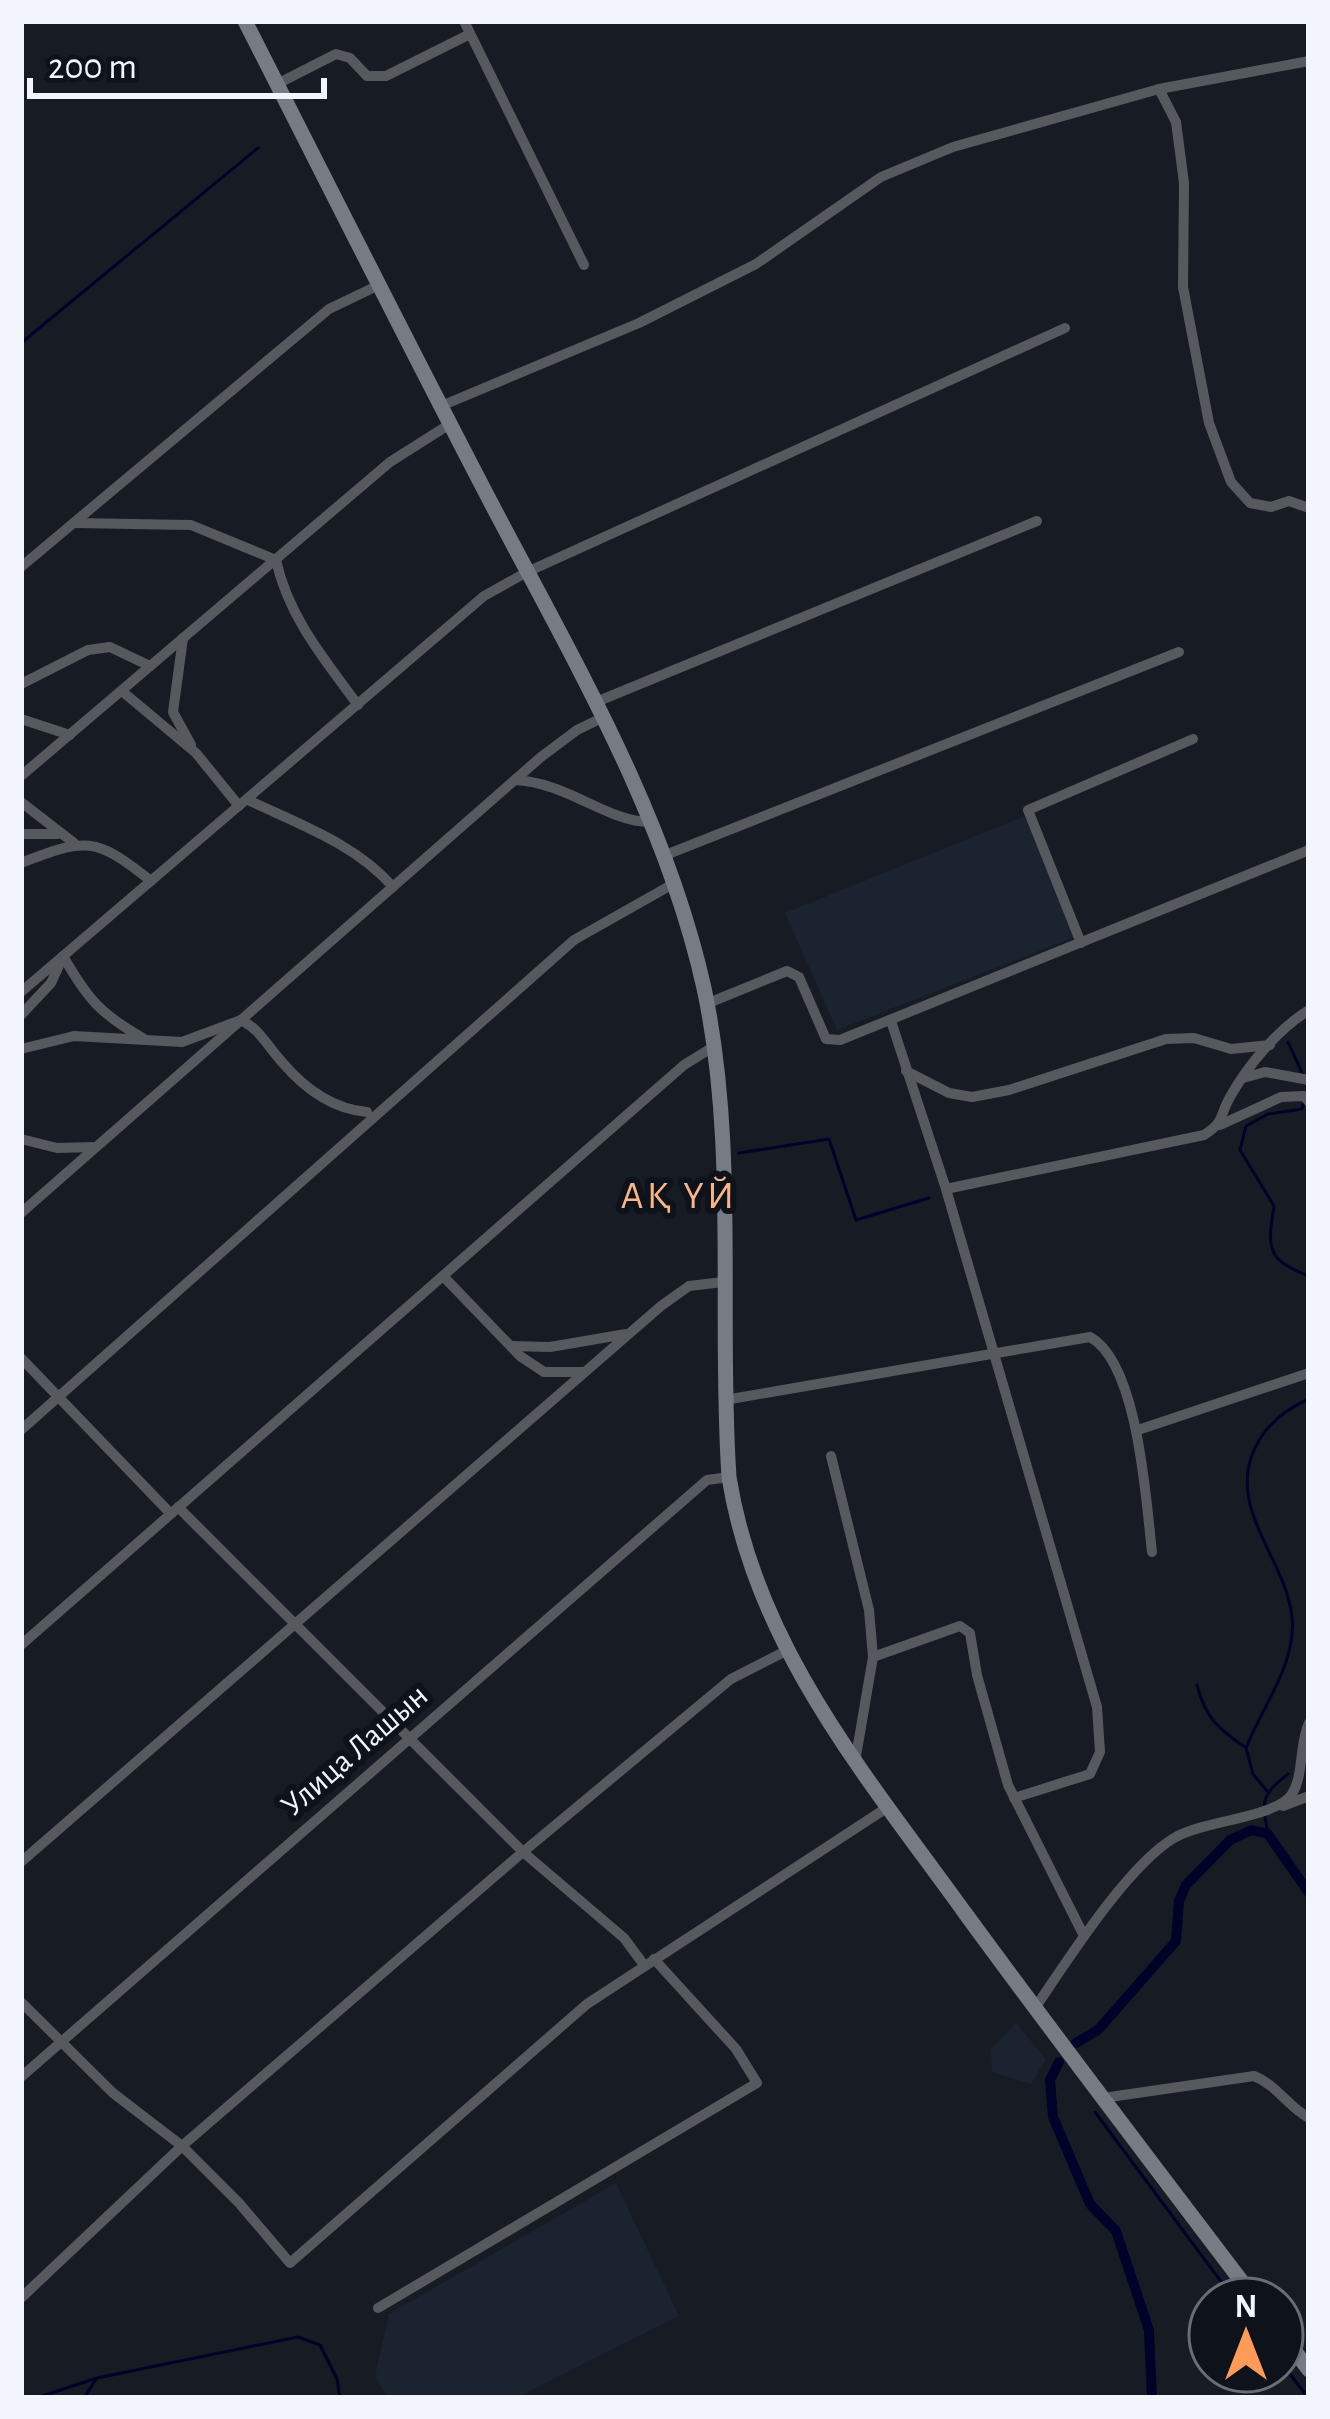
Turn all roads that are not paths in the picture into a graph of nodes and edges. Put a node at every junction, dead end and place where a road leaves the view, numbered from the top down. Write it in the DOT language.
graph roads {
  1 [pos="245,21"];
  2 [pos="464,21"];
  3 [pos="470,34"];
  4 [pos="1309,61"];
  5 [pos="278,84"];
  6 [pos="1159,89"];
  7 [pos="584,266"];
  8 [pos="379,285"];
  9 [pos="1066,328"];
  10 [pos="440,406"];
  11 [pos="450,424"];
  12 [pos="1309,508"];
  13 [pos="1037,521"];
  14 [pos="74,523"];
  15 [pos="276,560"];
  16 [pos="21,567"];
  17 [pos="527,572"];
  18 [pos="183,638"];
  19 [pos="1179,652"];
  20 [pos="150,666"];
  21 [pos="21,684"];
  22 [pos="123,692"];
  23 [pos="358,705"];
  24 [pos="600,710"];
  25 [pos="21,719"];
  26 [pos="70,735"];
  27 [pos="1193,739"];
  28 [pos="196,753"];
  29 [pos="21,776"];
  30 [pos="515,780"];
  31 [pos="21,802"];
  32 [pos="244,803"];
  33 [pos="649,822"];
  34 [pos="61,833"];
  35 [pos="21,834"];
  36 [pos="74,843"];
  37 [pos="1309,850"];
  38 [pos="664,856"];
  39 [pos="21,863"];
  40 [pos="151,881"];
  41 [pos="674,884"];
  42 [pos="393,887"];
  43 [pos="1081,943"];
  44 [pos="63,956"];
  45 [pos="21,992"];
  46 [pos="706,1004"];
  47 [pos="1309,1010"];
  48 [pos="21,1015"];
  49 [pos="241,1020"];
  50 [pos="891,1021"];
  51 [pos="182,1042"];
  52 [pos="151,1043"];
  53 [pos="1270,1045"];
  54 [pos="713,1047"];
  55 [pos="21,1049"];
  56 [pos="205,1052"];
  57 [pos="906,1071"];
  58 [pos="1243,1078"];
  59 [pos="1309,1080"];
  60 [pos="1309,1102"];
  61 [pos="367,1112"];
  62 [pos="1220,1125"];
  63 [pos="21,1139"];
  64 [pos="96,1147"];
  65 [pos="946,1189"];
  66 [pos="21,1213"];
  67 [pos="443,1276"];
  68 [pos="723,1282"];
  69 [pos="628,1334"];
  70 [pos="511,1346"];
  71 [pos="992,1354"];
  72 [pos="21,1358"];
  73 [pos="584,1372"];
  74 [pos="1309,1373"];
  75 [pos="59,1397"];
  76 [pos="725,1400"];
  77 [pos="21,1430"];
  78 [pos="1138,1430"];
  79 [pos="831,1456"];
  80 [pos="729,1477"];
  81 [pos="175,1510"];
  82 [pos="1152,1552"];
  83 [pos="294,1625"];
  84 [pos="21,1645"];
  85 [pos="786,1651"];
  86 [pos="873,1657"];
  87 [pos="1309,1723"];
  88 [pos="408,1740"];
  89 [pos="855,1762"];
  90 [pos="1309,1796"];
  91 [pos="1014,1798"];
  92 [pos="888,1807"];
  93 [pos="1280,1807"];
  94 [pos="523,1852"];
  95 [pos="21,1862"];
  96 [pos="1084,1936"];
  97 [pos="649,1962"];
  98 [pos="21,2002"];
  99 [pos="1035,2008"];
  100 [pos="63,2040"];
  101 [pos="21,2077"];
  102 [pos="1103,2098"];
  103 [pos="1309,2118"];
  104 [pos="182,2146"];
  105 [pos="1237,2275"];
  106 [pos="21,2298"];
  107 [pos="378,2308"];
  1 -- 5 [label="main road"];
  2 -- 3 [label="street"];
  3 -- 5 [label="street"];
  3 -- 7 [label="street"];
  4 -- 6 [label="street"];
  5 -- 8 [label="main road"];
  6 -- 10 [label="street"];
  6 -- 12 [label="street"];
  8 -- 10 [label="main road"];
  8 -- 14 [label="street"];
  9 -- 17 [label="street"];
  10 -- 11 [label="main road"];
  11 -- 15 [label="street"];
  11 -- 17 [label="main road"];
  13 -- 24 [label="street"];
  14 -- 15 [label="street"];
  14 -- 16 [label="street"];
  15 -- 18 [label="street"];
  15 -- 23 [label="street"];
  17 -- 23 [label="street"];
  17 -- 24 [label="main road"];
  18 -- 20 [label="street"];
  18 -- 28 [label="street"];
  19 -- 38 [label="street"];
  20 -- 21 [label="street"];
  20 -- 22 [label="street"];
  22 -- 26 [label="street"];
  22 -- 28 [label="street"];
  23 -- 32 [label="street"];
  24 -- 30 [label="street"];
  24 -- 33 [label="main road"];
  25 -- 26 [label="street"];
  26 -- 29 [label="street"];
  27 -- 43 [label="street"];
  28 -- 32 [label="street"];
  30 -- 33 [label="street"];
  30 -- 42 [label="street"];
  31 -- 34 [label="street"];
  32 -- 40 [label="street"];
  32 -- 42 [label="street"];
  33 -- 38 [label="main road"];
  34 -- 35 [label="street"];
  34 -- 36 [label="street"];
  36 -- 39 [label="street"];
  36 -- 40 [label="street"];
  37 -- 43 [label="street"];
  38 -- 41 [label="main road"];
  40 -- 44 [label="street"];
  41 -- 46 [label="main road"];
  41 -- 75 [label="street"];
  42 -- 49 [label="street"];
  43 -- 50 [label="street"];
  44 -- 45 [label="street"];
  44 -- 48 [label="street"];
  44 -- 52 [label="street"];
  46 -- 50 [label="street"];
  46 -- 54 [label="main road"];
  47 -- 53 [label="street"];
  49 -- 51 [label="street"];
  49 -- 56 [label="street"];
  49 -- 61 [label="street"];
  50 -- 57 [label="street"];
  51 -- 52 [label="street"];
  51 -- 56 [label="street"];
  52 -- 55 [label="street"];
  53 -- 57 [label="street"];
  53 -- 58 [label="street"];
  54 -- 67 [label="street"];
  54 -- 68 [label="main road"];
  56 -- 64 [label="street"];
  57 -- 65 [label="street"];
  58 -- 59 [label="street"];
  58 -- 62 [label="street"];
  60 -- 62 [label="street"];
  62 -- 65 [label="street"];
  63 -- 64 [label="street"];
  64 -- 66 [label="street"];
  65 -- 71 [label="street"];
  67 -- 70 [label="street"];
  67 -- 81 [label="street"];
  68 -- 69 [label="street"];
  68 -- 76 [label="main road"];
  69 -- 70 [label="street"];
  69 -- 73 [label="street"];
  70 -- 73 [label="street"];
  71 -- 76 [label="street"];
  71 -- 78 [label="street"];
  71 -- 91 [label="street"];
  72 -- 75 [label="street"];
  73 -- 83 [label="street"];
  74 -- 78 [label="street"];
  75 -- 77 [label="street"];
  75 -- 81 [label="street"];
  76 -- 80 [label="main road"];
  78 -- 82 [label="street"];
  79 -- 86 [label="street"];
  80 -- 85 [label="main road"];
  80 -- 88 [label="street, Улица Лашын"];
  81 -- 83 [label="street"];
  81 -- 84 [label="street"];
  83 -- 88 [label="street"];
  83 -- 95 [label="street"];
  85 -- 89 [label="main road"];
  85 -- 94 [label="street"];
  86 -- 89 [label="street"];
  86 -- 91 [label="street"];
  87 -- 93 [label="street"];
  88 -- 94 [label="street"];
  88 -- 100 [label="street, Улица Лашын"];
  89 -- 92 [label="main road"];
  90 -- 93 [label="street"];
  91 -- 96 [label="street"];
  92 -- 97 [label="street"];
  92 -- 99 [label="main road"];
  93 -- 96 [label="street"];
  94 -- 97 [label="street"];
  94 -- 104 [label="street"];
  96 -- 99 [label="street"];
  97 -- 104 [label="street"];
  97 -- 107 [label="street"];
  98 -- 100 [label="street"];
  99 -- 102 [label="main road"];
  100 -- 101 [label="street, Улица Лашын"];
  100 -- 104 [label="street"];
  102 -- 103 [label="street"];
  102 -- 105 [label="main road"];
  104 -- 106 [label="street"];
}
